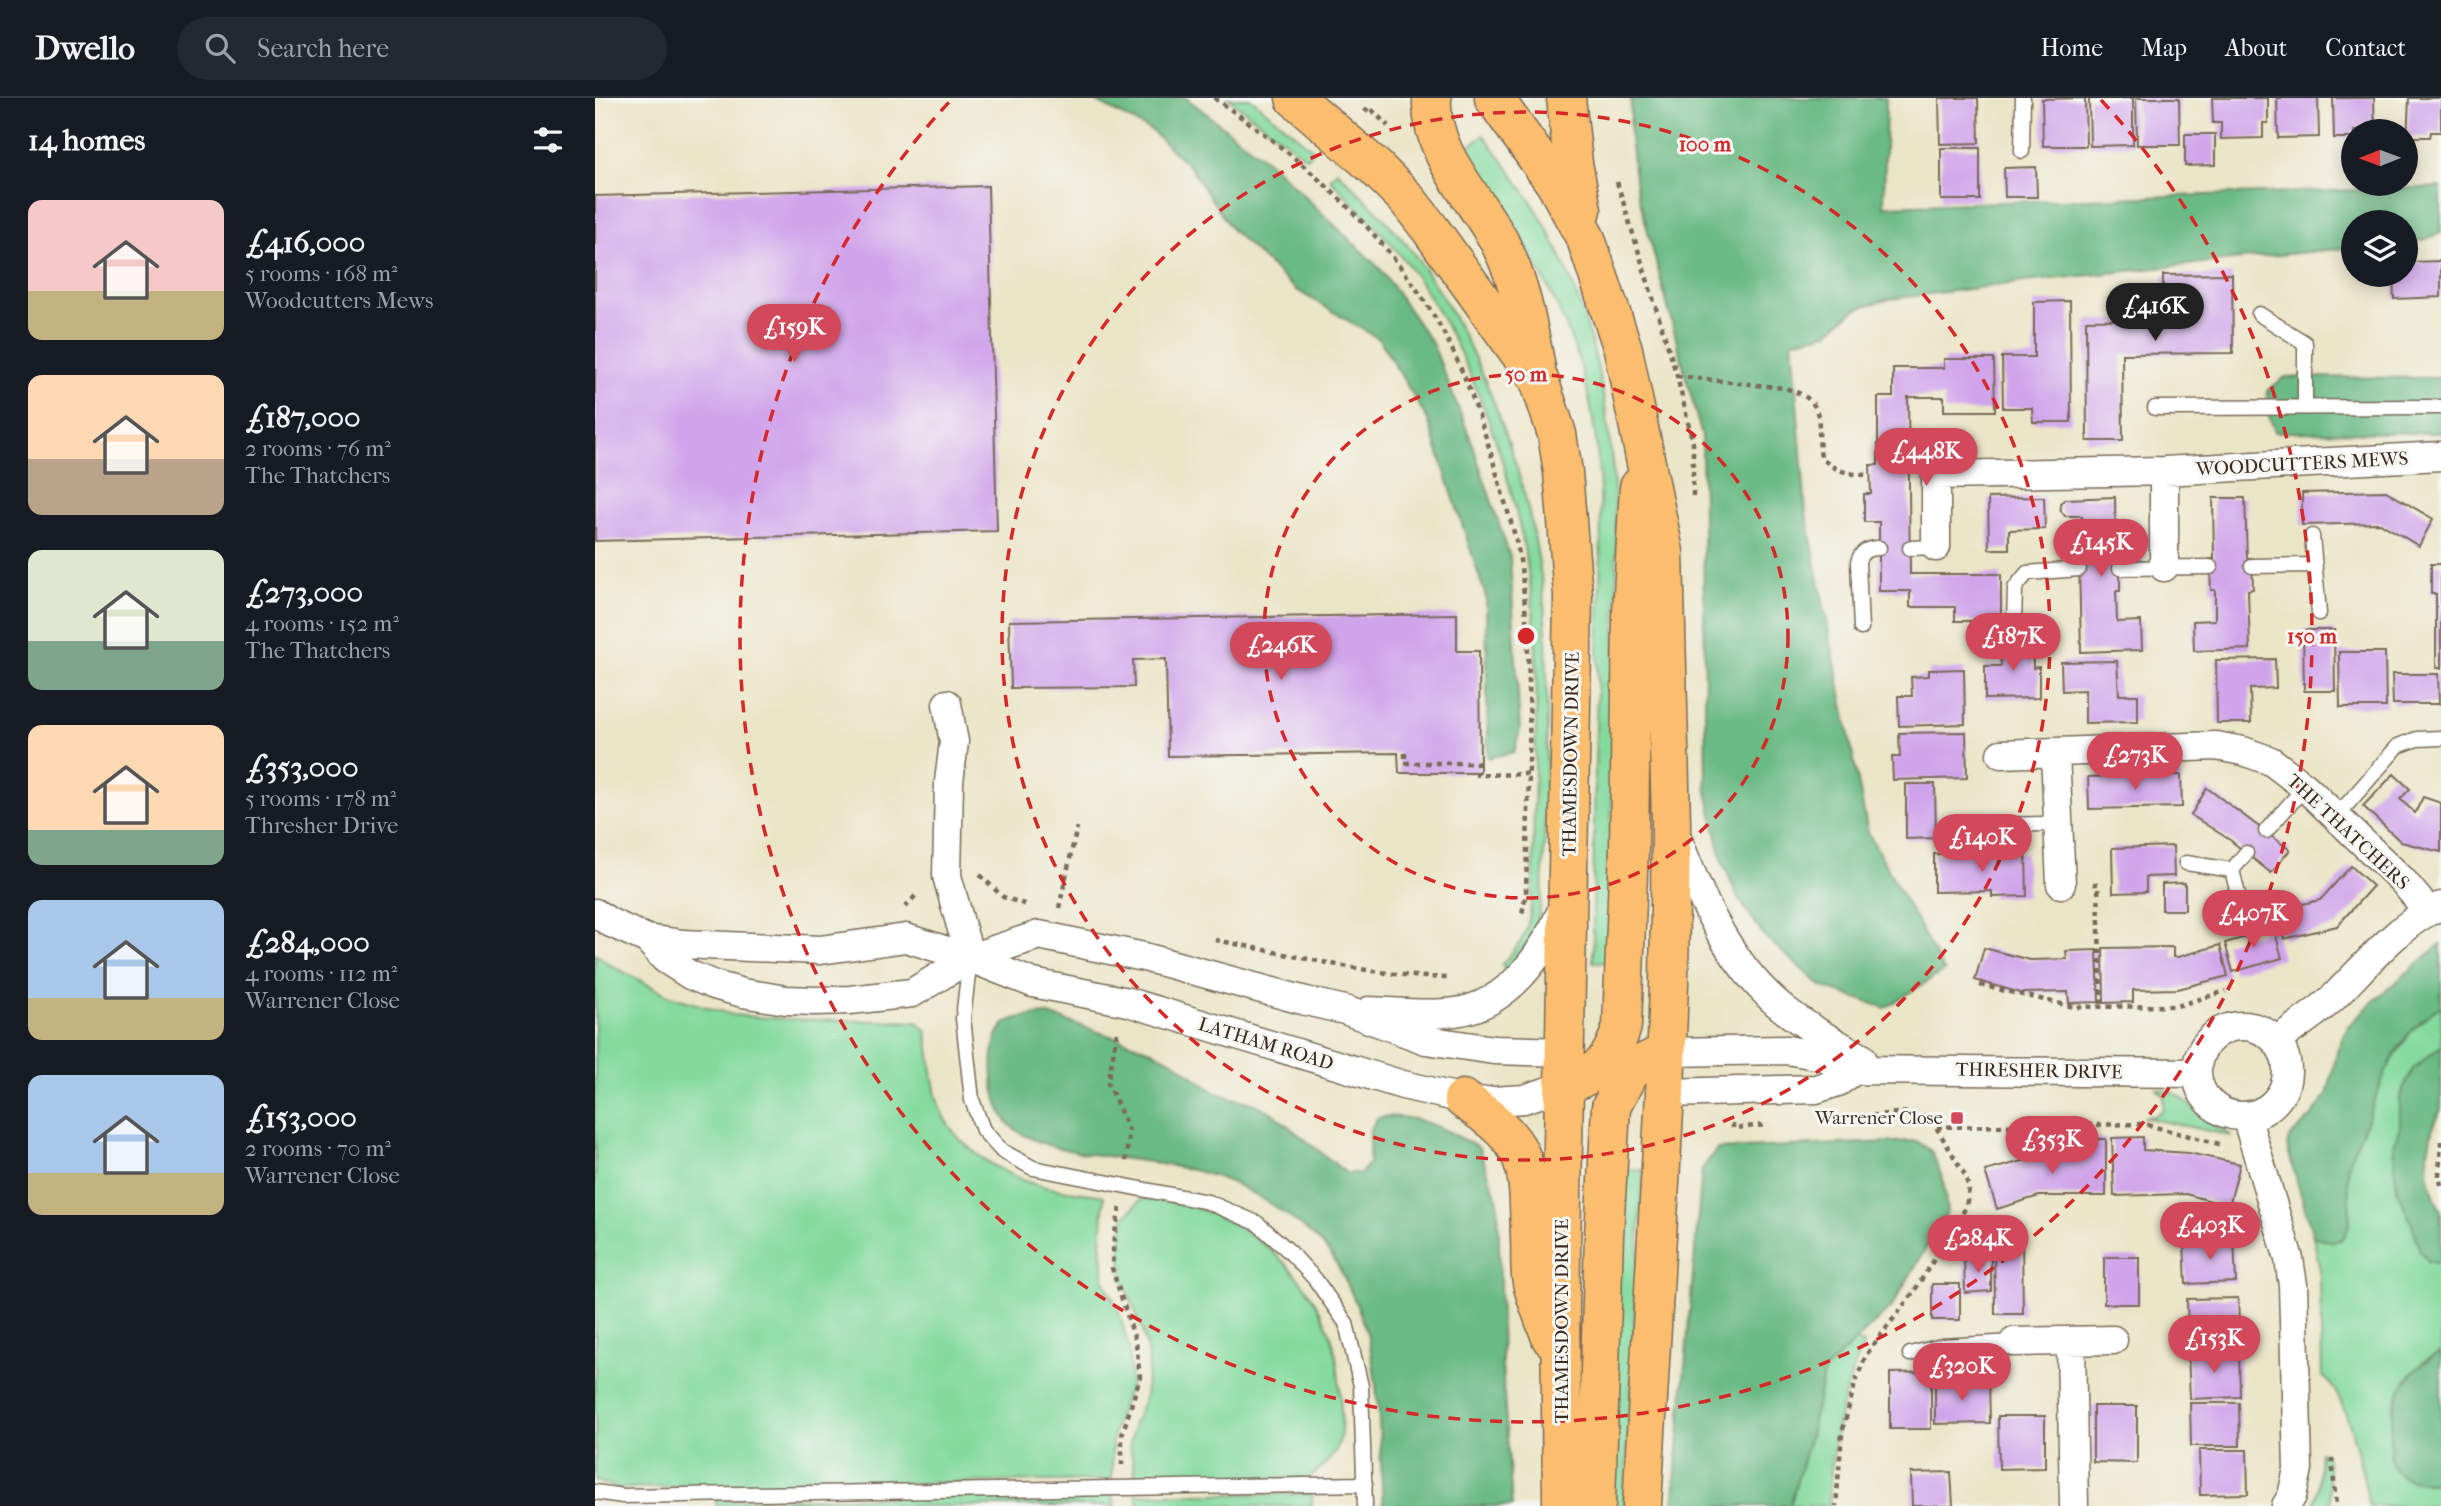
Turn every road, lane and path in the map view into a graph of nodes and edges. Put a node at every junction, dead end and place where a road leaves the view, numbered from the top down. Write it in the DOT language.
graph roads {
  1 [pos="1214,98"];
  2 [pos="1295,98"];
  3 [pos="1431,98"];
  4 [pos="1495,98"];
  5 [pos="1566,98"];
  6 [pos="2023,98"];
  7 [pos="2022,151"];
  8 [pos="1586,239"];
  9 [pos="2259,314"];
  10 [pos="1677,376"];
  11 [pos="1539,380"];
  12 [pos="2305,407"];
  13 [pos="2441,407"];
  14 [pos="2155,408"];
  15 [pos="1643,453"];
  16 [pos="2441,456"];
  17 [pos="2164,471"];
  18 [pos="1870,475"];
  19 [pos="2312,536"];
  20 [pos="1879,548"];
  21 [pos="1923,548"];
  22 [pos="2314,565"];
  23 [pos="2252,566"];
  24 [pos="2164,567"];
  25 [pos="2210,567"];
  26 [pos="2120,568"];
  27 [pos="2079,569"];
  28 [pos="2319,613"];
  29 [pos="2014,623"];
  30 [pos="1861,628"];
  31 [pos="947,704"];
  32 [pos="2441,738"];
  33 [pos="1405,753"];
  34 [pos="2055,753"];
  35 [pos="2001,754"];
  36 [pos="1529,774"];
  37 [pos="2305,787"];
  38 [pos="2336,817"];
  39 [pos="1671,823"];
  40 [pos="2058,824"];
  41 [pos="1954,825"];
  42 [pos="1077,827"];
  43 [pos="2266,831"];
  44 [pos="2246,853"];
  45 [pos="2186,863"];
  46 [pos="2232,870"];
  47 [pos="2061,884"];
  48 [pos="1569,895"];
  49 [pos="2434,909"];
  50 [pos="1058,912"];
  51 [pos="595,913"];
  52 [pos="2243,914"];
  53 [pos="1522,916"];
  54 [pos="647,939"];
  55 [pos="970,958"];
  56 [pos="1980,985"];
  57 [pos="2226,991"];
  58 [pos="1128,1002"];
  59 [pos="2101,1007"];
  60 [pos="1345,1010"];
  61 [pos="2277,1041"];
  62 [pos="1615,1051"];
  63 [pos="1667,1052"];
  64 [pos="1564,1069"];
  65 [pos="1868,1070"];
  66 [pos="2196,1073"];
  67 [pos="1619,1090"];
  68 [pos="1665,1093"];
  69 [pos="1463,1100"];
  70 [pos="1828,1120"];
  71 [pos="1774,1125"];
  72 [pos="1936,1127"];
  73 [pos="1733,1128"];
  74 [pos="2250,1129"];
  75 [pos="2441,1141"];
  76 [pos="1124,1185"];
  77 [pos="2441,1185"];
  78 [pos="2113,1340"];
  79 [pos="2071,1341"];
  80 [pos="2014,1342"];
  81 [pos="1910,1354"];
  82 [pos="1560,1363"];
  83 [pos="1365,1484"];
  84 [pos="1125,1488"];
  85 [pos="595,1492"];
  86 [pos="1365,1506"];
  87 [pos="1562,1506"];
  88 [pos="1596,1506"];
  89 [pos="1642,1506"];
  90 [pos="1836,1506"];
  91 [pos="2074,1506"];
  92 [pos="2286,1506"];
  1 -- 36 [label="path"];
  2 -- 11 [label="main road, THAMESDOWN DRIVE"];
  3 -- 11 [label="main road"];
  4 -- 8 [label="main road"];
  5 -- 8 [label="main road"];
  6 -- 7 [label="lane"];
  8 -- 15 [label="main road"];
  9 -- 12 [label="lane"];
  10 -- 18 [label="path"];
  11 -- 48 [label="main road, THAMESDOWN DRIVE"];
  12 -- 13 [label="lane"];
  12 -- 14 [label="lane"];
  15 -- 39 [label="main road"];
  15 -- 62 [label="main road"];
  16 -- 17 [label="street, WOODCUTTERS MEWS"];
  17 -- 21 [label="street, WOODCUTTERS MEWS"];
  17 -- 24 [label="street"];
  19 -- 22 [label="lane"];
  20 -- 30 [label="lane"];
  22 -- 23 [label="lane"];
  22 -- 28 [label="lane"];
  24 -- 25 [label="lane"];
  24 -- 26 [label="lane"];
  27 -- 29 [label="lane"];
  31 -- 55 [label="street"];
  32 -- 38 [label="lane"];
  33 -- 36 [label="path"];
  34 -- 35 [label="street, THE THATCHERS"];
  34 -- 37 [label="street, THE THATCHERS"];
  34 -- 40 [label="street"];
  36 -- 53 [label="path"];
  37 -- 38 [label="street, THE THATCHERS"];
  37 -- 43 [label="lane"];
  38 -- 49 [label="street, THE THATCHERS"];
  39 -- 63 [label="main road"];
  39 -- 65 [label="street, THRESHER DRIVE"];
  40 -- 41 [label="lane"];
  40 -- 47 [label="street"];
  42 -- 50 [label="path"];
  44 -- 46 [label="lane"];
  45 -- 46 [label="lane"];
  46 -- 52 [label="lane"];
  47 -- 59 [label="path"];
  48 -- 60 [label="street, LATHAM ROAD"];
  48 -- 64 [label="main road, THAMESDOWN DRIVE"];
  49 -- 61 [label="street"];
  51 -- 54 [label="street, LATHAM ROAD"];
  54 -- 55 [label="street, LATHAM ROAD"];
  54 -- 55 [label="street, LATHAM ROAD"];
  55 -- 58 [label="street, LATHAM ROAD"];
  55 -- 60 [label="street, LATHAM ROAD"];
  55 -- 76 [label="lane"];
  56 -- 59 [label="path"];
  57 -- 59 [label="path"];
  58 -- 69 [label="street, LATHAM ROAD"];
  58 -- 76 [label="path"];
  60 -- 64 [label="street, LATHAM ROAD"];
  61 -- 66 [label="street"];
  61 -- 74 [label="street"];
  62 -- 63 [label="main road"];
  62 -- 64 [label="main road"];
  63 -- 65 [label="street, THRESHER DRIVE"];
  63 -- 67 [label="main road"];
  63 -- 68 [label="main road"];
  64 -- 67 [label="main road"];
  64 -- 69 [label="street, LATHAM ROAD"];
  64 -- 82 [label="main road, THAMESDOWN DRIVE"];
  65 -- 66 [label="street, THRESHER DRIVE"];
  65 -- 68 [label="street, THRESHER DRIVE"];
  66 -- 74 [label="street"];
  67 -- 68 [label="main road"];
  67 -- 88 [label="main road"];
  68 -- 89 [label="main road"];
  69 -- 82 [label="main road"];
  70 -- 72 [label="path"];
  71 -- 73 [label="path"];
  72 -- 74 [label="path"];
  72 -- 90 [label="path"];
  74 -- 92 [label="street"];
  75 -- 77 [label="path"];
  76 -- 83 [label="lane"];
  76 -- 84 [label="path"];
  78 -- 79 [label="street"];
  79 -- 80 [label="street"];
  79 -- 91 [label="street"];
  80 -- 81 [label="lane"];
  82 -- 87 [label="main road, THAMESDOWN DRIVE"];
  83 -- 84 [label="lane"];
  83 -- 86 [label="lane"];
  84 -- 85 [label="lane"];
}
